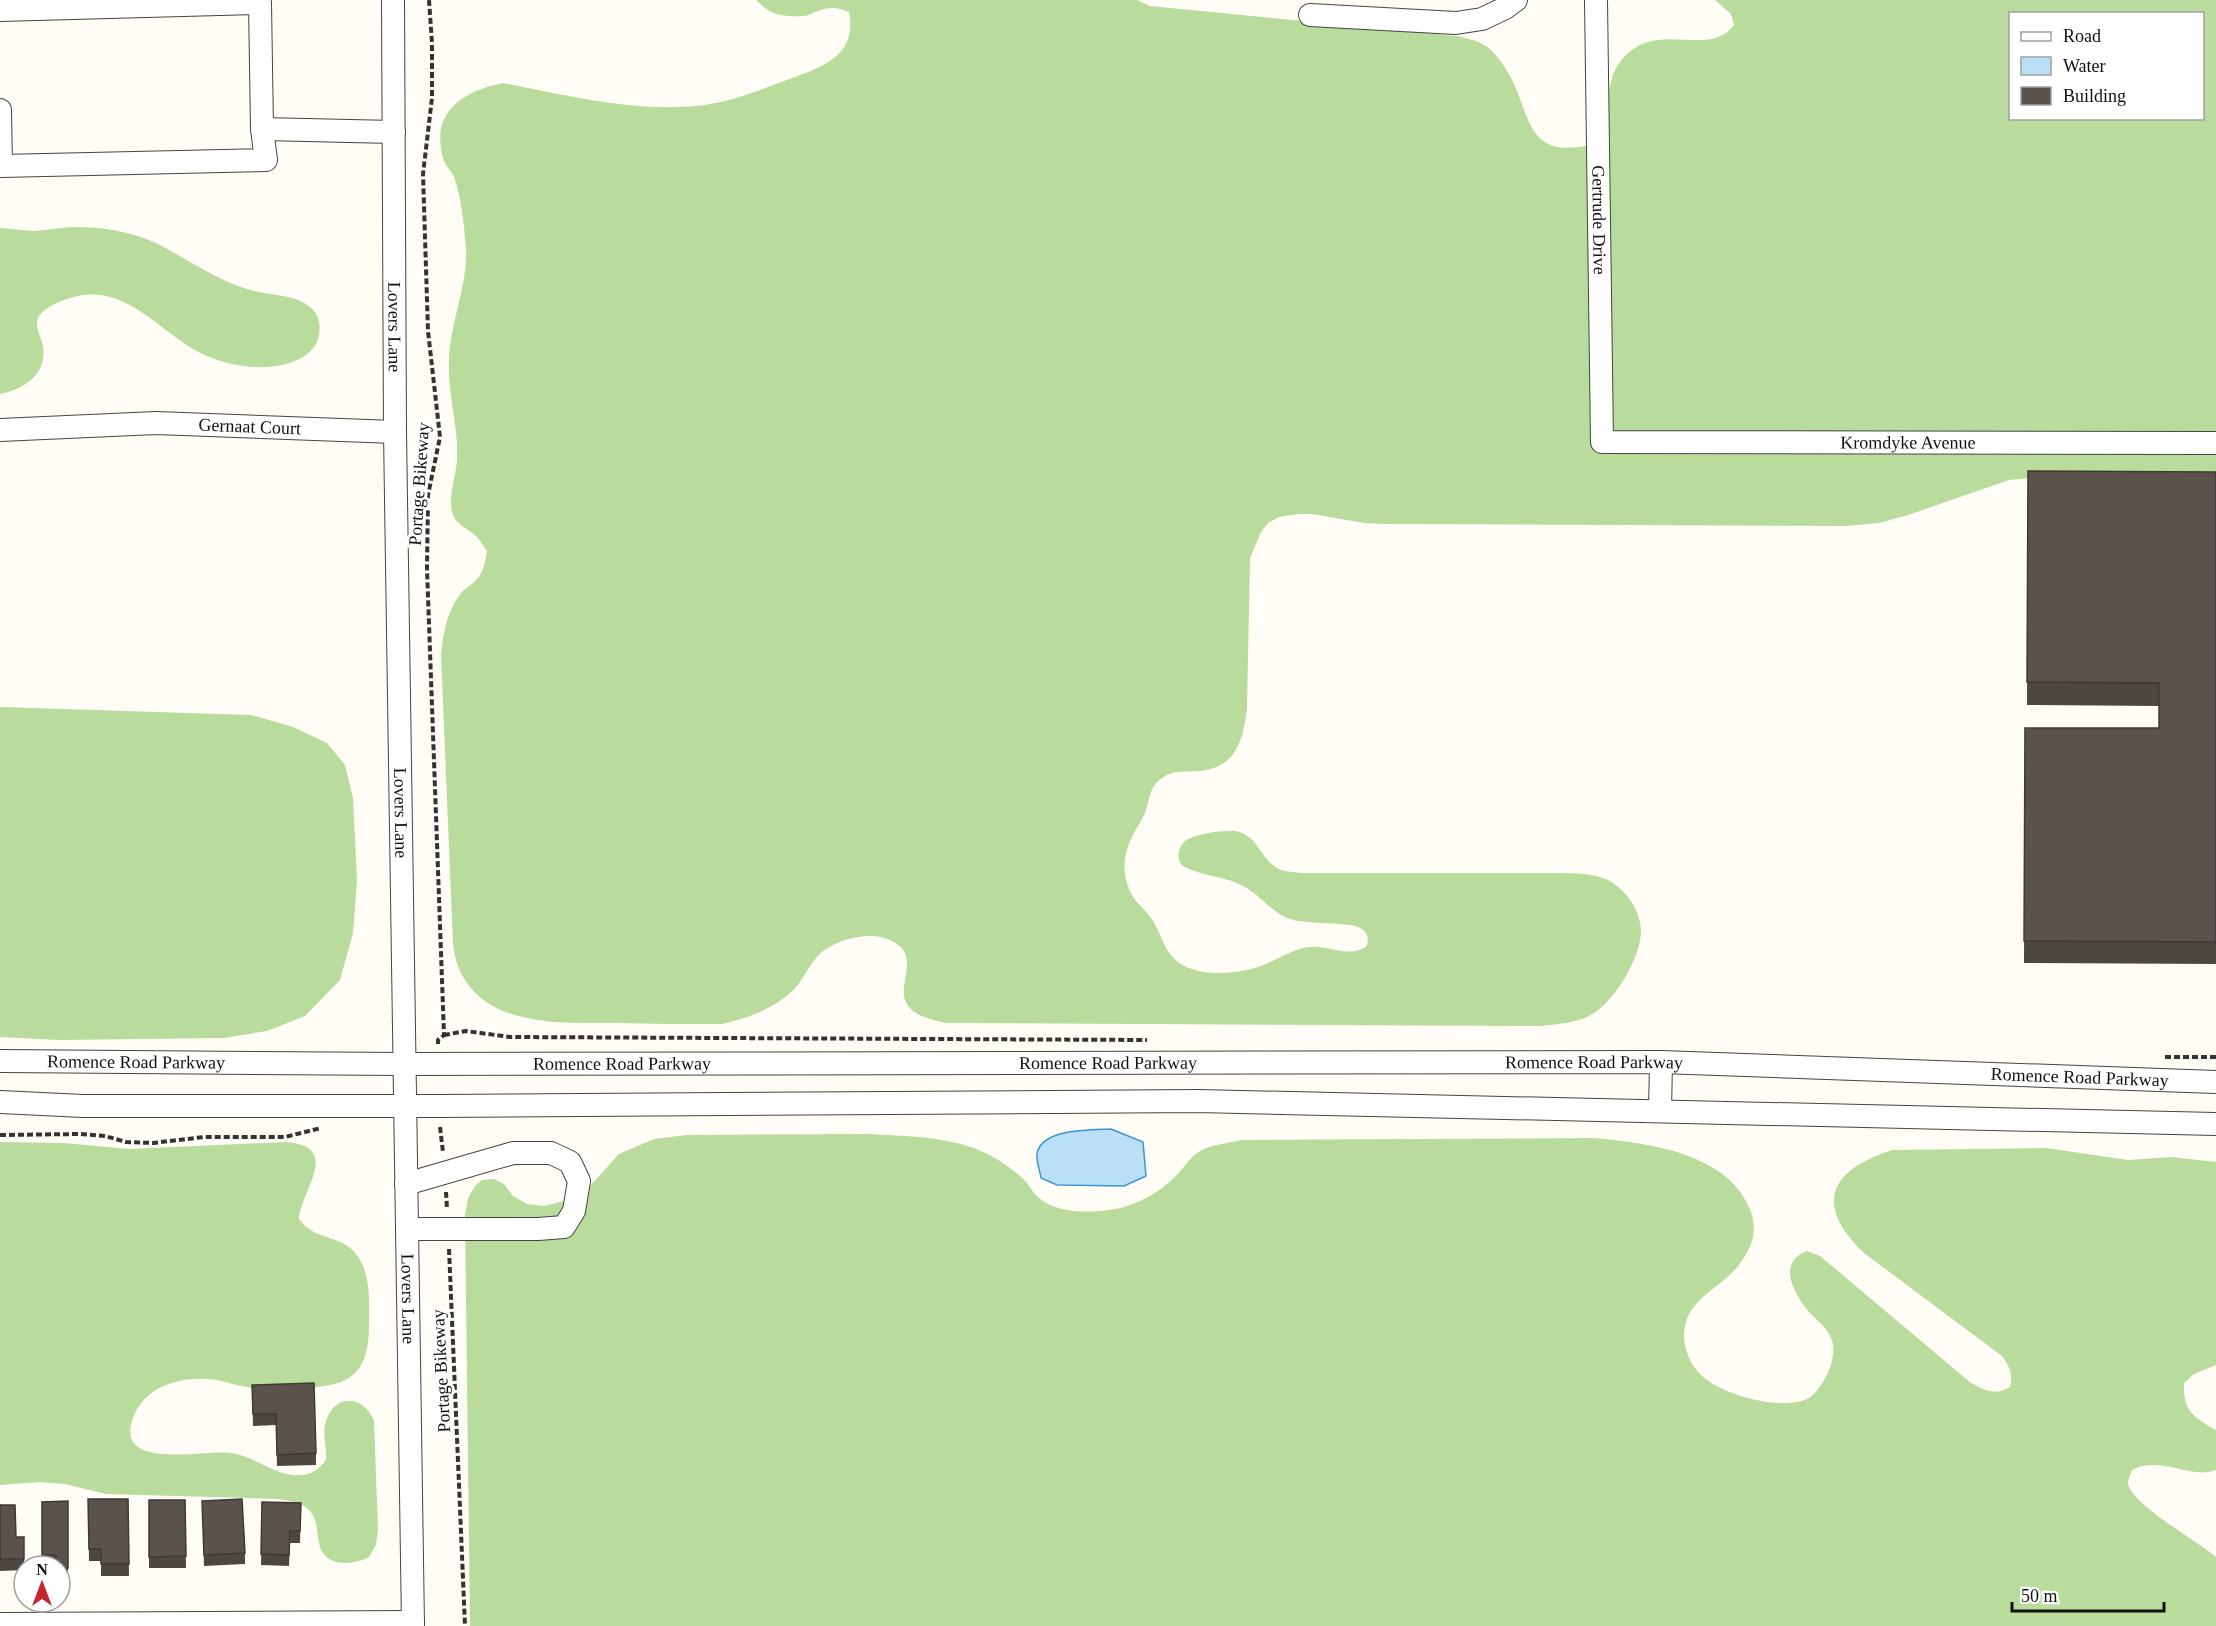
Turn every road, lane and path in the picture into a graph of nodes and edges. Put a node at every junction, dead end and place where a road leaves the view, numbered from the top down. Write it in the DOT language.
graph roads {
  1 [pos="393,0"];
  2 [pos="429,0"];
  3 [pos="1516,0"];
  4 [pos="1596,0"];
  5 [pos="0,10"];
  6 [pos="1310,15"];
  7 [pos="0,110"];
  8 [pos="262,129"];
  9 [pos="394,132"];
  10 [pos="0,430"];
  11 [pos="395,432"];
  12 [pos="1602,442"];
  13 [pos="2216,443"];
  14 [pos="438,1040"];
  15 [pos="0,1061"];
  16 [pos="1661,1062"];
  17 [pos="404,1064"];
  18 [pos="2216,1082"];
  19 [pos="0,1102"];
  20 [pos="405,1106"];
  21 [pos="1660,1112"];
  22 [pos="439,1122"];
  23 [pos="2216,1124"];
  24 [pos="329,1126"];
  25 [pos="0,1135"];
  26 [pos="445,1173"];
  27 [pos="406,1184"];
  28 [pos="407,1229"];
  29 [pos="448,1229"];
  30 [pos="0,1624"];
  31 [pos="413,1624"];
  32 [pos="465,1626"];
  1 -- 9 [label="street, Lovers Lane"];
  2 -- 14 [label="path, Portage Bikeway"];
  3 -- 6 [label="street"];
  4 -- 12 [label="street, Gertrude Drive"];
  5 -- 8 [label="street"];
  7 -- 8 [label="street"];
  8 -- 9 [label="street"];
  9 -- 11 [label="street, Lovers Lane"];
  10 -- 11 [label="street, Gernaat Court"];
  11 -- 17 [label="street, Lovers Lane"];
  12 -- 13 [label="street, Kromdyke Avenue"];
  15 -- 17 [label="street, Romence Road Parkway"];
  16 -- 17 [label="street, Romence Road Parkway"];
  16 -- 18 [label="street, Romence Road Parkway"];
  16 -- 21 [label="street"];
  17 -- 20 [label="street, Lovers Lane"];
  19 -- 20 [label="street, Romence Road Parkway"];
  20 -- 21 [label="street, Romence Road Parkway"];
  20 -- 27 [label="street, Lovers Lane"];
  21 -- 23 [label="street, Romence Road Parkway"];
  22 -- 26 [label="path, Portage Bikeway"];
  24 -- 25 [label="path"];
  26 -- 27 [label="street"];
  26 -- 29 [label="path, Portage Bikeway"];
  26 -- 29 [label="street"];
  27 -- 28 [label="street, Lovers Lane"];
  28 -- 29 [label="street"];
  28 -- 31 [label="street, Lovers Lane"];
  29 -- 32 [label="path, Portage Bikeway"];
  30 -- 31 [label="street"];
}
